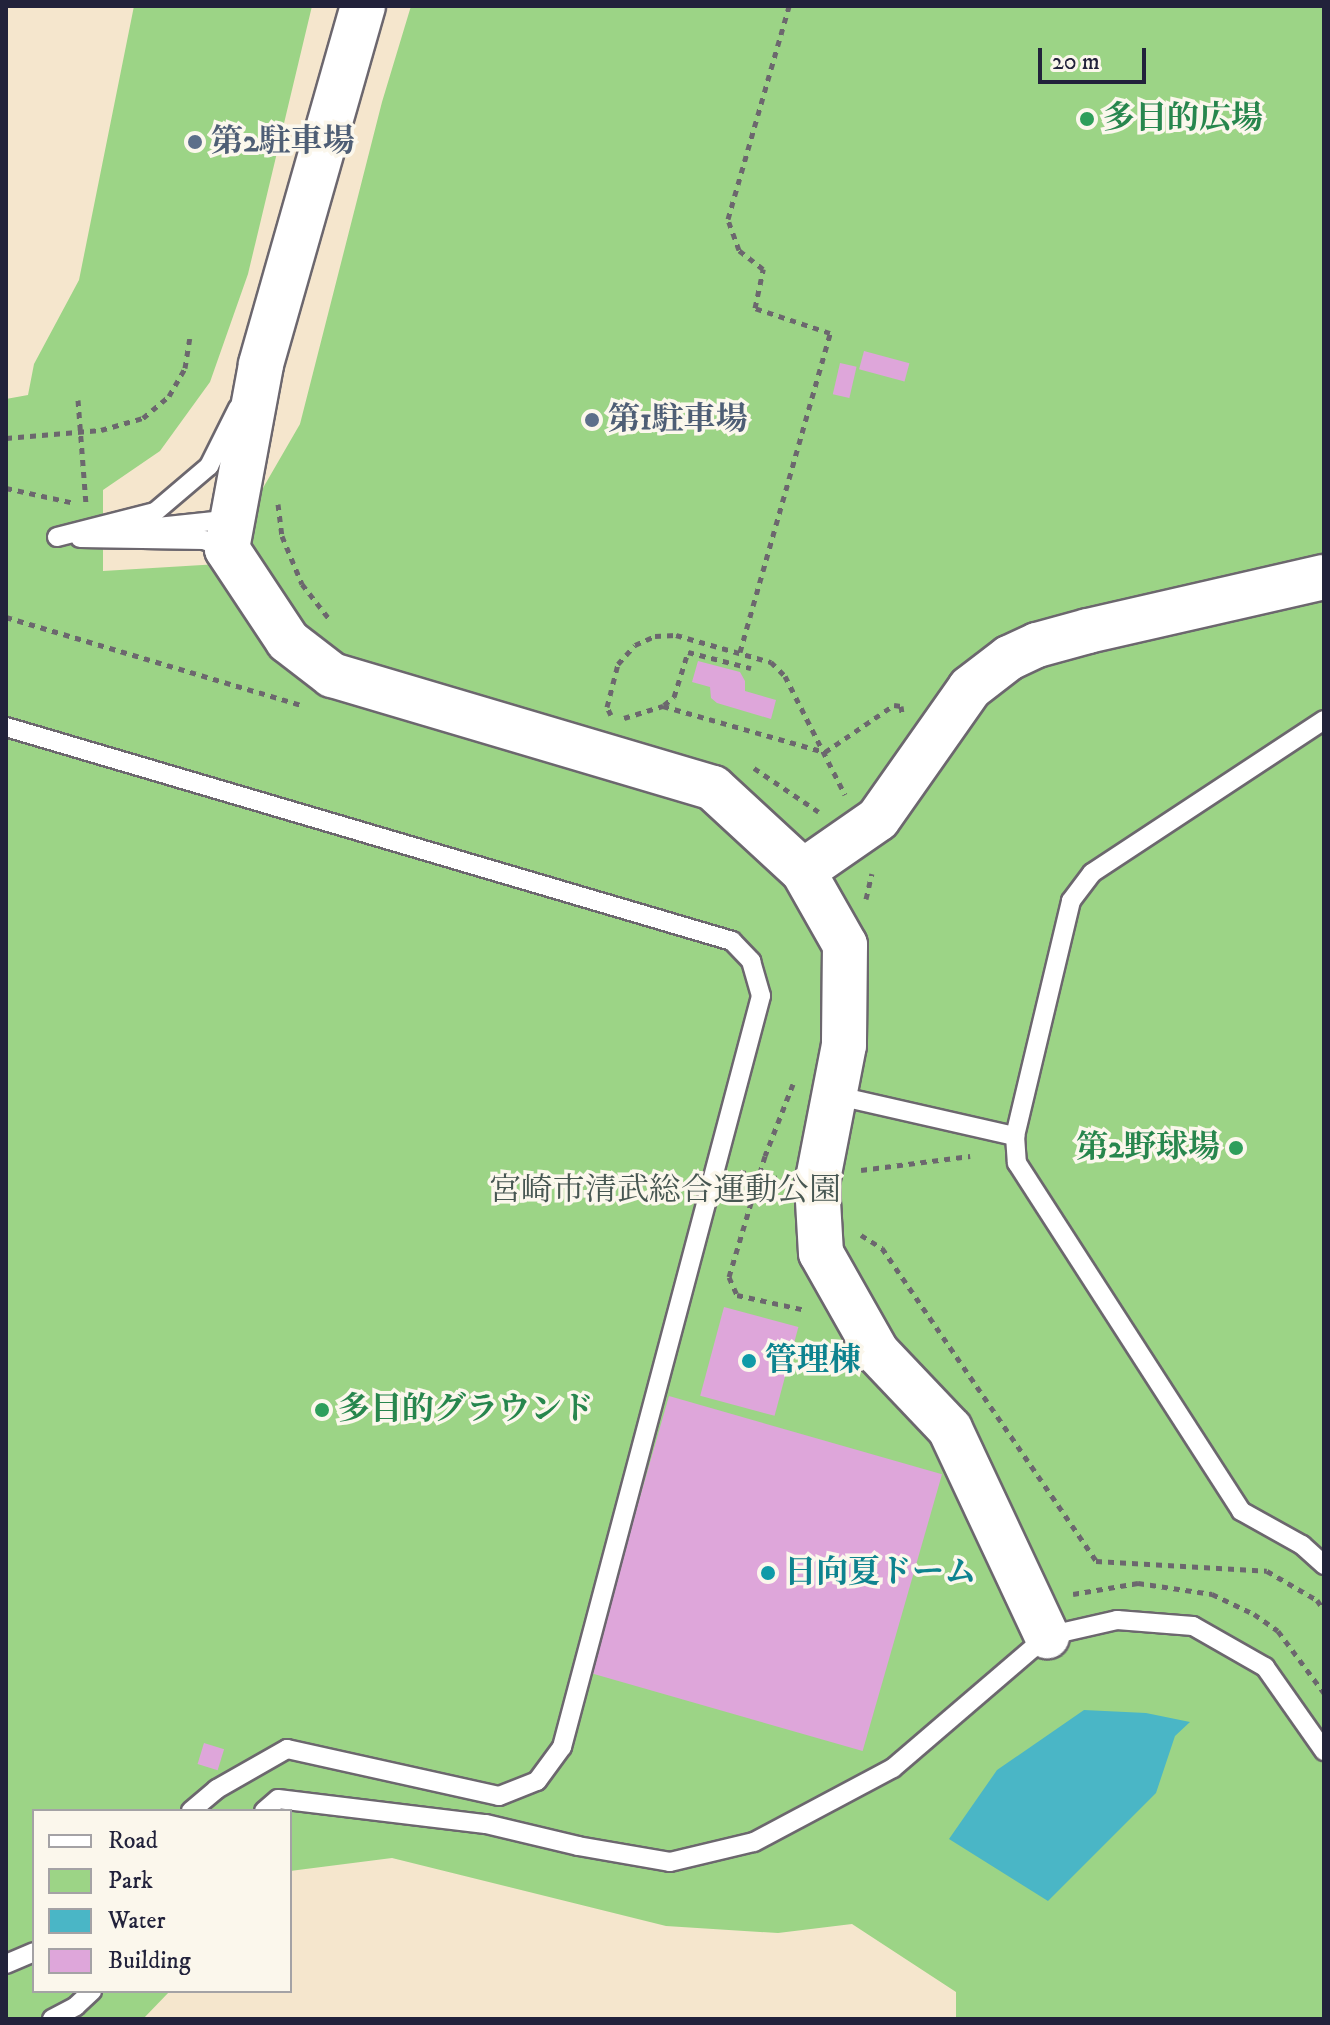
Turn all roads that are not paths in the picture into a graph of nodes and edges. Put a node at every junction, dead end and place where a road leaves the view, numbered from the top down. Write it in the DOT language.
graph roads {
  1 [pos="363,6"];
  2 [pos="261,365"];
  3 [pos="230,534"];
  4 [pos="57,537"];
  5 [pos="1324,577"];
  6 [pos="1324,720"];
  7 [pos="6,727"];
  8 [pos="803,871"];
  9 [pos="834,1095"];
  10 [pos="1015,1136"];
  11 [pos="1324,1565"];
  12 [pos="1047,1636"];
  13 [pos="1324,1751"];
  14 [pos="193,1809"];
  15 [pos="266,1809"];
  16 [pos="32,1953"];
  17 [pos="6,1964"];
  18 [pos="90,1993"];
  19 [pos="52,2019"];
  1 -- 2 [label="street"];
  2 -- 3 [label="street"];
  2 -- 4 [label="lane"];
  3 -- 4 [label="lane"];
  3 -- 4 [label="lane"];
  3 -- 8 [label="street"];
  5 -- 8 [label="street"];
  6 -- 10 [label="lane"];
  7 -- 14 [label="lane"];
  8 -- 9 [label="street"];
  9 -- 10 [label="lane"];
  9 -- 12 [label="street"];
  10 -- 11 [label="lane"];
  12 -- 13 [label="lane"];
  12 -- 15 [label="lane"];
  16 -- 17 [label="lane"];
  18 -- 19 [label="lane"];
}
